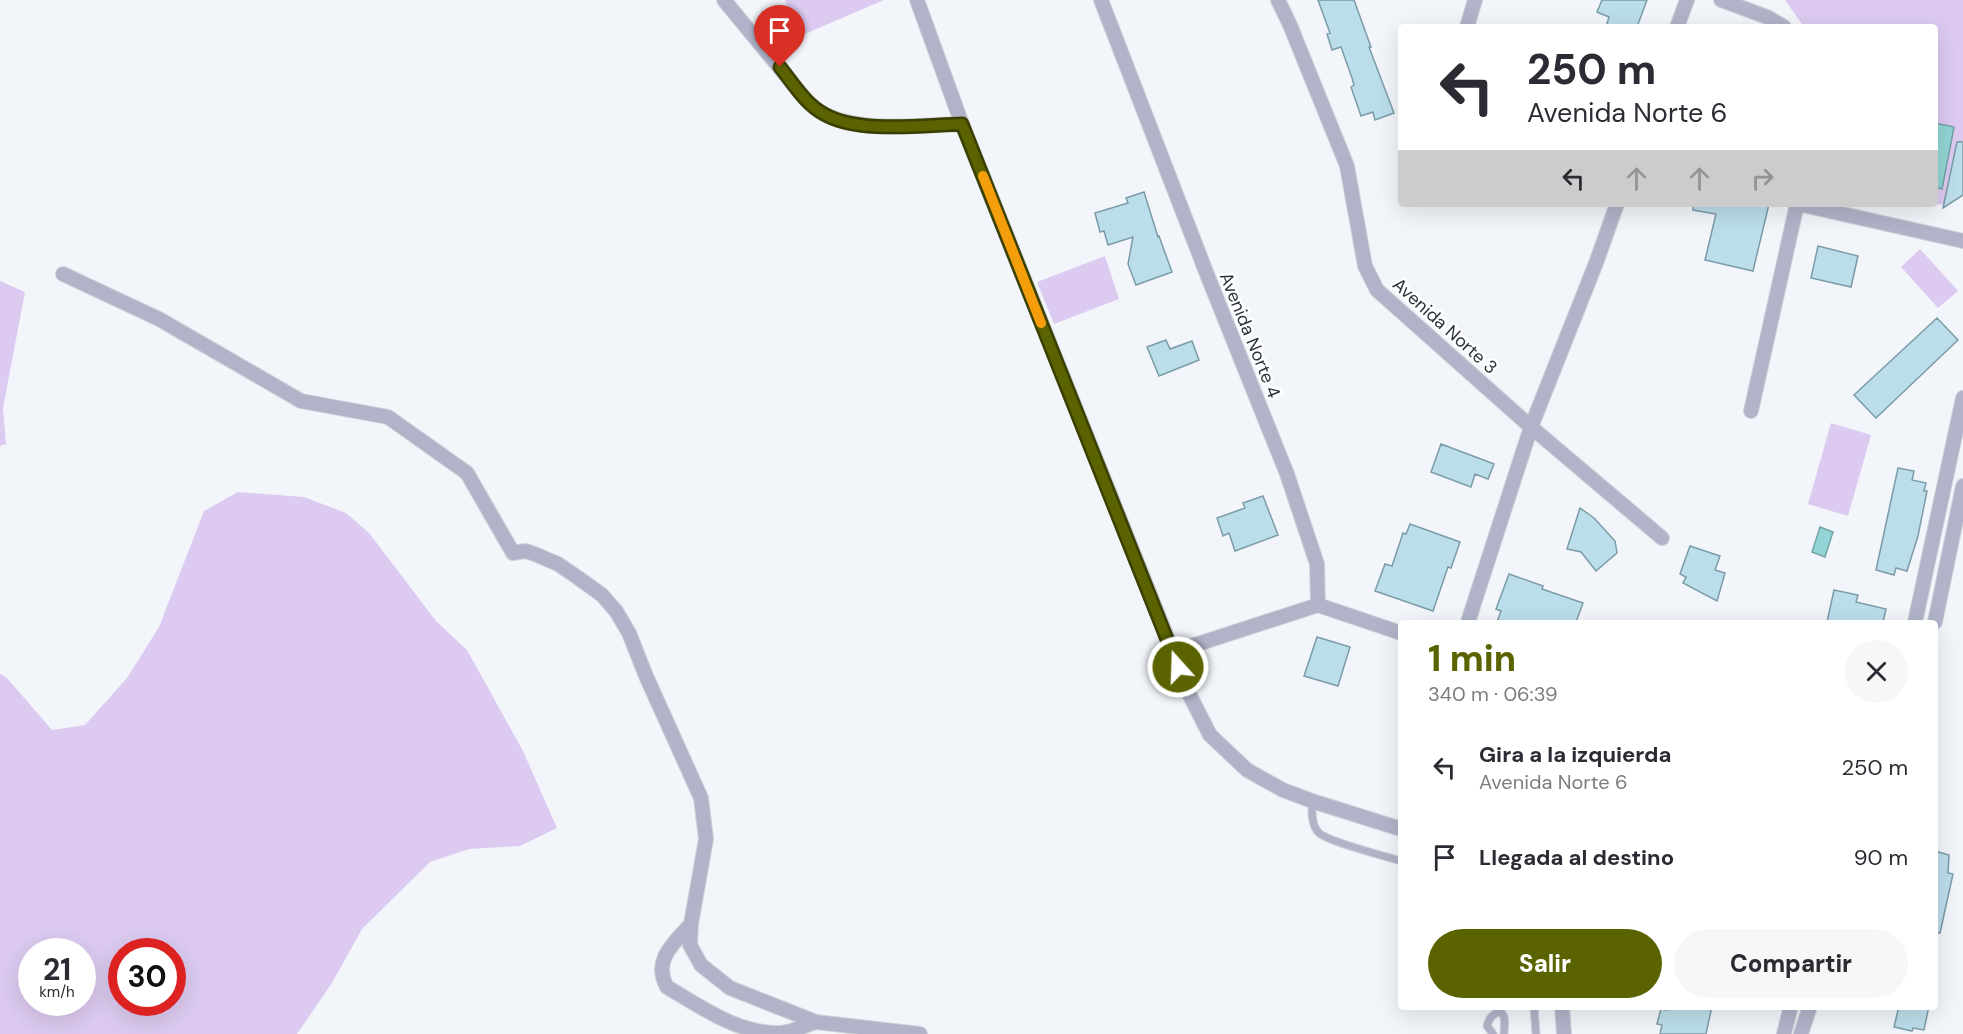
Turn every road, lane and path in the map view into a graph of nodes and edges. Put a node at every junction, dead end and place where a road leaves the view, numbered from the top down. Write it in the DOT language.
graph roads {
  1 [pos="724,0"];
  2 [pos="917,0"];
  3 [pos="1101,0"];
  4 [pos="1278,0"];
  5 [pos="1475,0"];
  6 [pos="1687,0"];
  7 [pos="1721,0"];
  8 [pos="1468,24"];
  9 [pos="1678,24"];
  10 [pos="1780,24"];
  11 [pos="962,124"];
  12 [pos="1616,207"];
  13 [pos="1796,207"];
  14 [pos="1810,207"];
  15 [pos="1963,241"];
  16 [pos="63,274"];
  17 [pos="1963,398"];
  18 [pos="1750,411"];
  19 [pos="1531,427"];
  20 [pos="1963,486"];
  21 [pos="1662,538"];
  22 [pos="1318,605"];
  23 [pos="1469,620"];
  24 [pos="1915,620"];
  25 [pos="1935,620"];
  26 [pos="1398,632"];
  27 [pos="1173,652"];
  28 [pos="1312,801"];
  29 [pos="1398,828"];
  30 [pos="1398,860"];
  31 [pos="691,924"];
  32 [pos="1534,1010"];
  33 [pos="1562,1010"];
  34 [pos="1790,1010"];
  35 [pos="1809,1010"];
  36 [pos="816,1022"];
  37 [pos="920,1034"];
  38 [pos="1493,1034"];
  39 [pos="1504,1034"];
  40 [pos="1536,1034"];
  41 [pos="1564,1034"];
  42 [pos="1784,1034"];
  43 [pos="1801,1034"];
  1 -- 11 [label="street"];
  2 -- 11 [label="street"];
  3 -- 22 [label="street, Avenida Norte 4"];
  4 -- 19 [label="street, Avenida Norte 3"];
  5 -- 8 [label="street"];
  6 -- 9 [label="street"];
  7 -- 10 [label="street"];
  11 -- 27 [label="street"];
  12 -- 19 [label="street"];
  13 -- 18 [label="street"];
  14 -- 15 [label="street"];
  16 -- 31 [label="street"];
  17 -- 24 [label="street"];
  19 -- 21 [label="street, Avenida Norte 3"];
  19 -- 23 [label="street"];
  20 -- 25 [label="street"];
  22 -- 26 [label="street"];
  22 -- 27 [label="street"];
  27 -- 28 [label="street"];
  28 -- 29 [label="street"];
  28 -- 30 [label="lane"];
  31 -- 36 [label="street"];
  31 -- 36 [label="street"];
  32 -- 40 [label="lane"];
  33 -- 41 [label="street"];
  34 -- 42 [label="street"];
  35 -- 43 [label="street"];
  36 -- 37 [label="street"];
  38 -- 39 [label="lane"];
}
